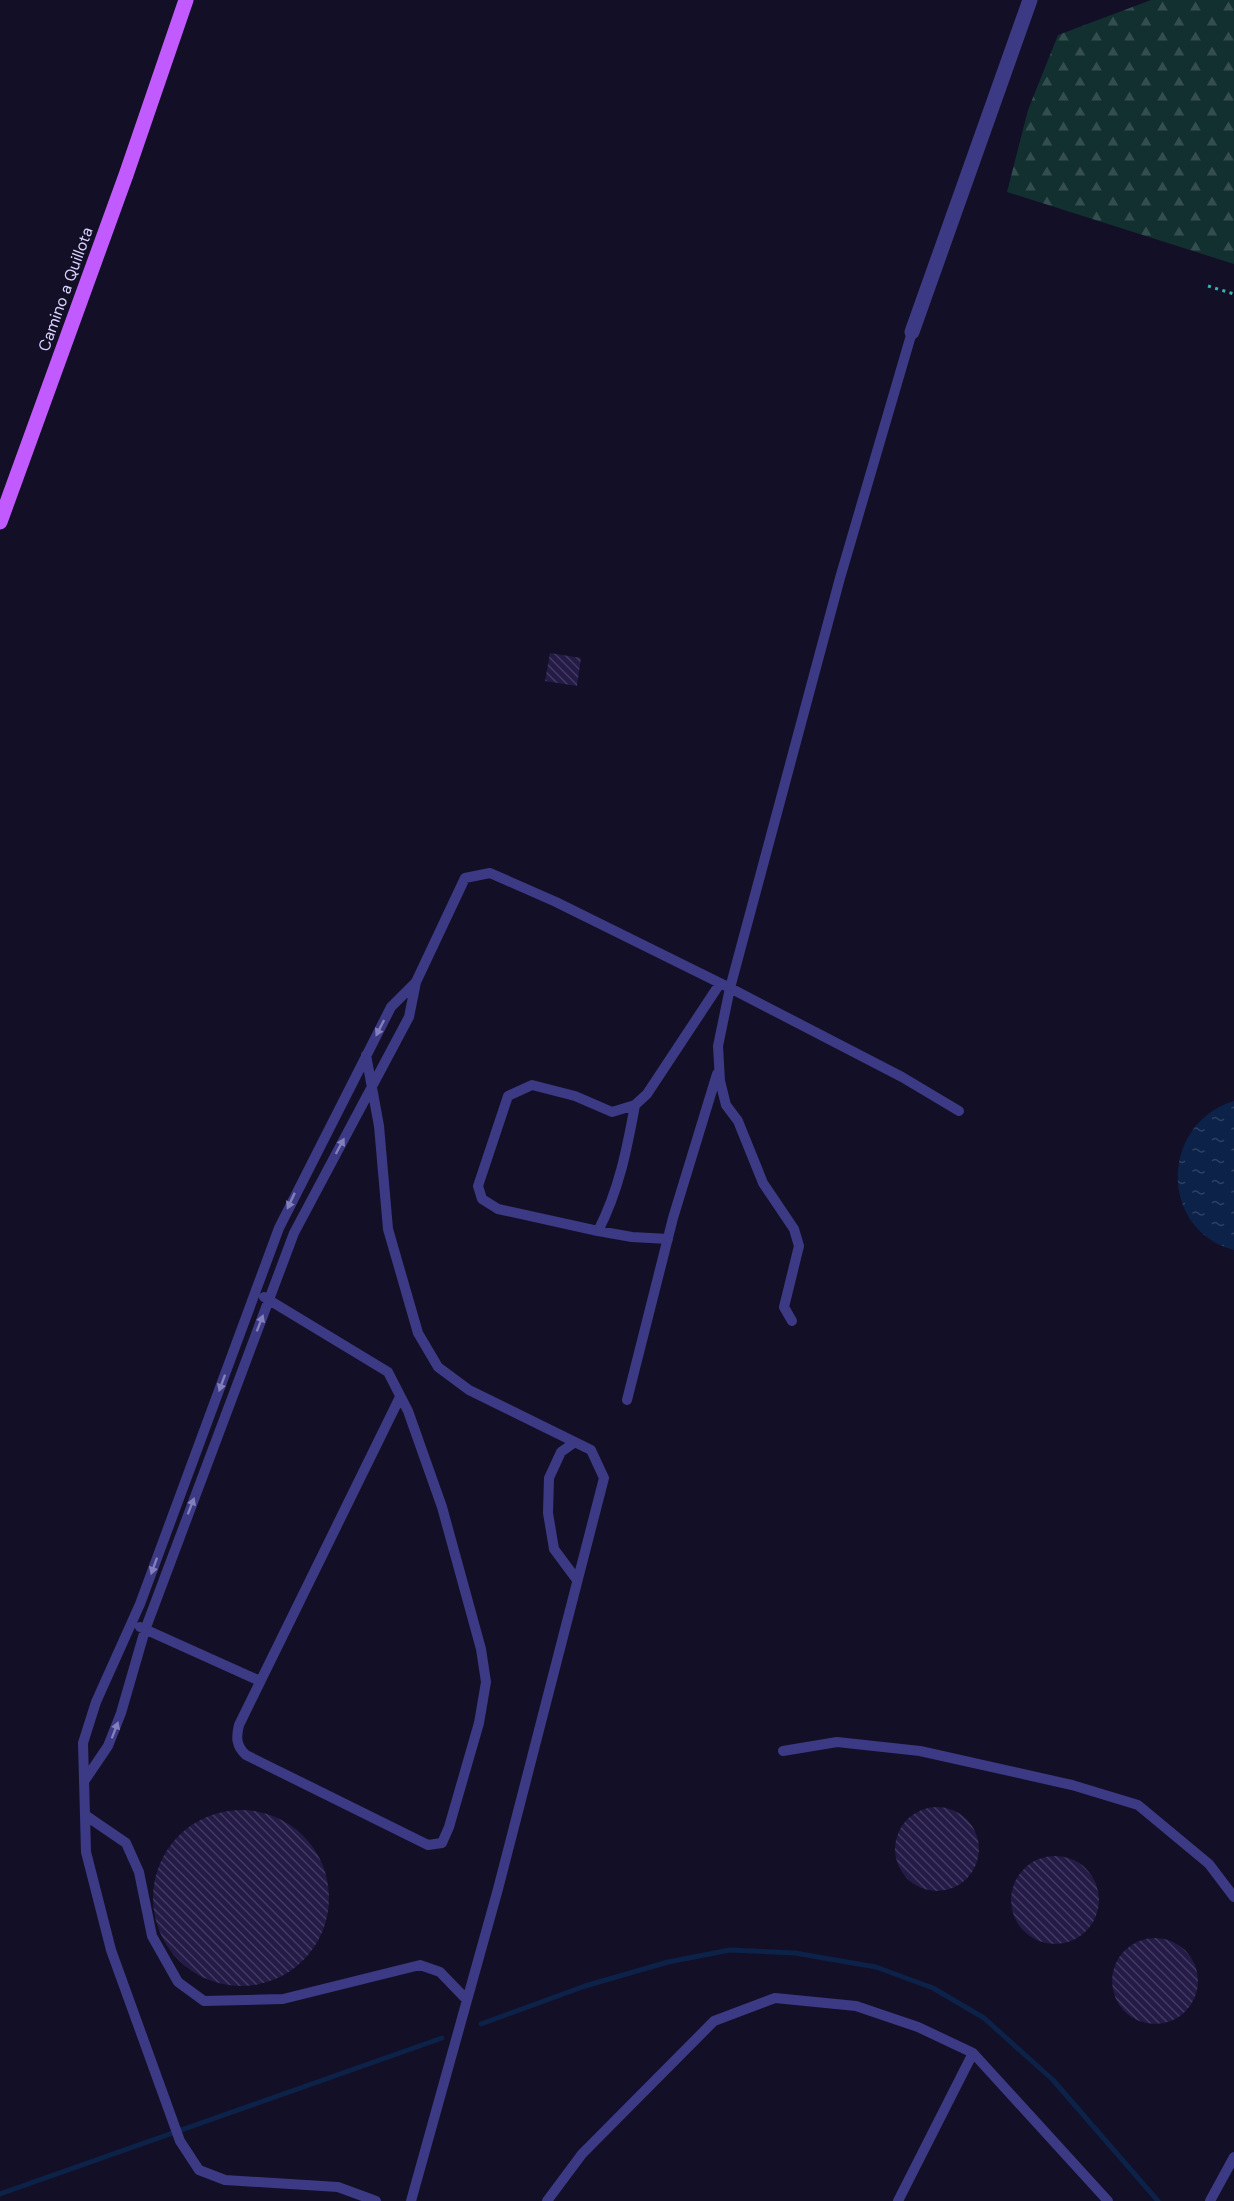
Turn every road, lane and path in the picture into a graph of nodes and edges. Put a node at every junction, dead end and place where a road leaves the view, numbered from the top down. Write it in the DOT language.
graph roads {
  1 [pos="186,0"];
  2 [pos="191,0"];
  3 [pos="1030,0"];
  4 [pos="163,68"];
  5 [pos="1208,286"];
  6 [pos="1234,294"];
  7 [pos="912,332"];
  8 [pos="0,522"];
  9 [pos="416,982"];
  10 [pos="724,987"];
  11 [pos="366,1055"];
  12 [pos="719,1068"];
  13 [pos="373,1084"];
  14 [pos="635,1105"];
  15 [pos="959,1111"];
  16 [pos="598,1231"];
  17 [pos="668,1239"];
  18 [pos="255,1293"];
  19 [pos="269,1299"];
  20 [pos="792,1321"];
  21 [pos="400,1397"];
  22 [pos="627,1400"];
  23 [pos="575,1442"];
  24 [pos="577,1580"];
  25 [pos="131,1623"];
  26 [pos="145,1630"];
  27 [pos="260,1681"];
  28 [pos="783,1751"];
  29 [pos="86,1780"];
  30 [pos="86,1815"];
  31 [pos="1234,1897"];
  32 [pos="467,2000"];
  33 [pos="973,2053"];
  34 [pos="1234,2157"];
  35 [pos="376,2201"];
  36 [pos="411,2201"];
  37 [pos="547,2201"];
  38 [pos="898,2201"];
  39 [pos="1108,2201"];
  40 [pos="1210,2201"];
  1 -- 4 [label="main road, Camino a Quillota"];
  2 -- 4 [label="main road, Camino a Quillota"];
  3 -- 7 [label="street"];
  4 -- 8 [label="main road, Camino a Quillota"];
  5 -- 6 [label="path"];
  7 -- 10 [label="lane"];
  9 -- 10 [label="lane"];
  9 -- 11 [label="lane, one-way"];
  9 -- 13 [label="lane"];
  10 -- 12 [label="lane"];
  10 -- 14 [label="lane"];
  10 -- 15 [label="lane"];
  11 -- 13 [label="lane"];
  11 -- 18 [label="lane, one-way"];
  12 -- 17 [label="lane"];
  12 -- 20 [label="lane"];
  19 -- 13 [label="lane, one-way"];
  13 -- 23 [label="lane"];
  14 -- 16 [label="lane"];
  14 -- 16 [label="lane"];
  16 -- 17 [label="lane"];
  17 -- 22 [label="lane"];
  18 -- 19 [label="lane"];
  18 -- 25 [label="lane, one-way"];
  19 -- 21 [label="lane"];
  26 -- 19 [label="lane, one-way"];
  21 -- 27 [label="lane"];
  21 -- 27 [label="lane"];
  23 -- 24 [label="lane"];
  23 -- 24 [label="lane"];
  24 -- 32 [label="lane"];
  25 -- 26 [label="lane"];
  25 -- 29 [label="lane"];
  26 -- 27 [label="lane"];
  29 -- 26 [label="lane, one-way"];
  28 -- 31 [label="lane"];
  29 -- 30 [label="lane"];
  30 -- 32 [label="lane"];
  30 -- 35 [label="lane"];
  32 -- 36 [label="lane"];
  33 -- 37 [label="lane"];
  33 -- 38 [label="lane"];
  33 -- 39 [label="lane"];
  34 -- 40 [label="lane"];
}
